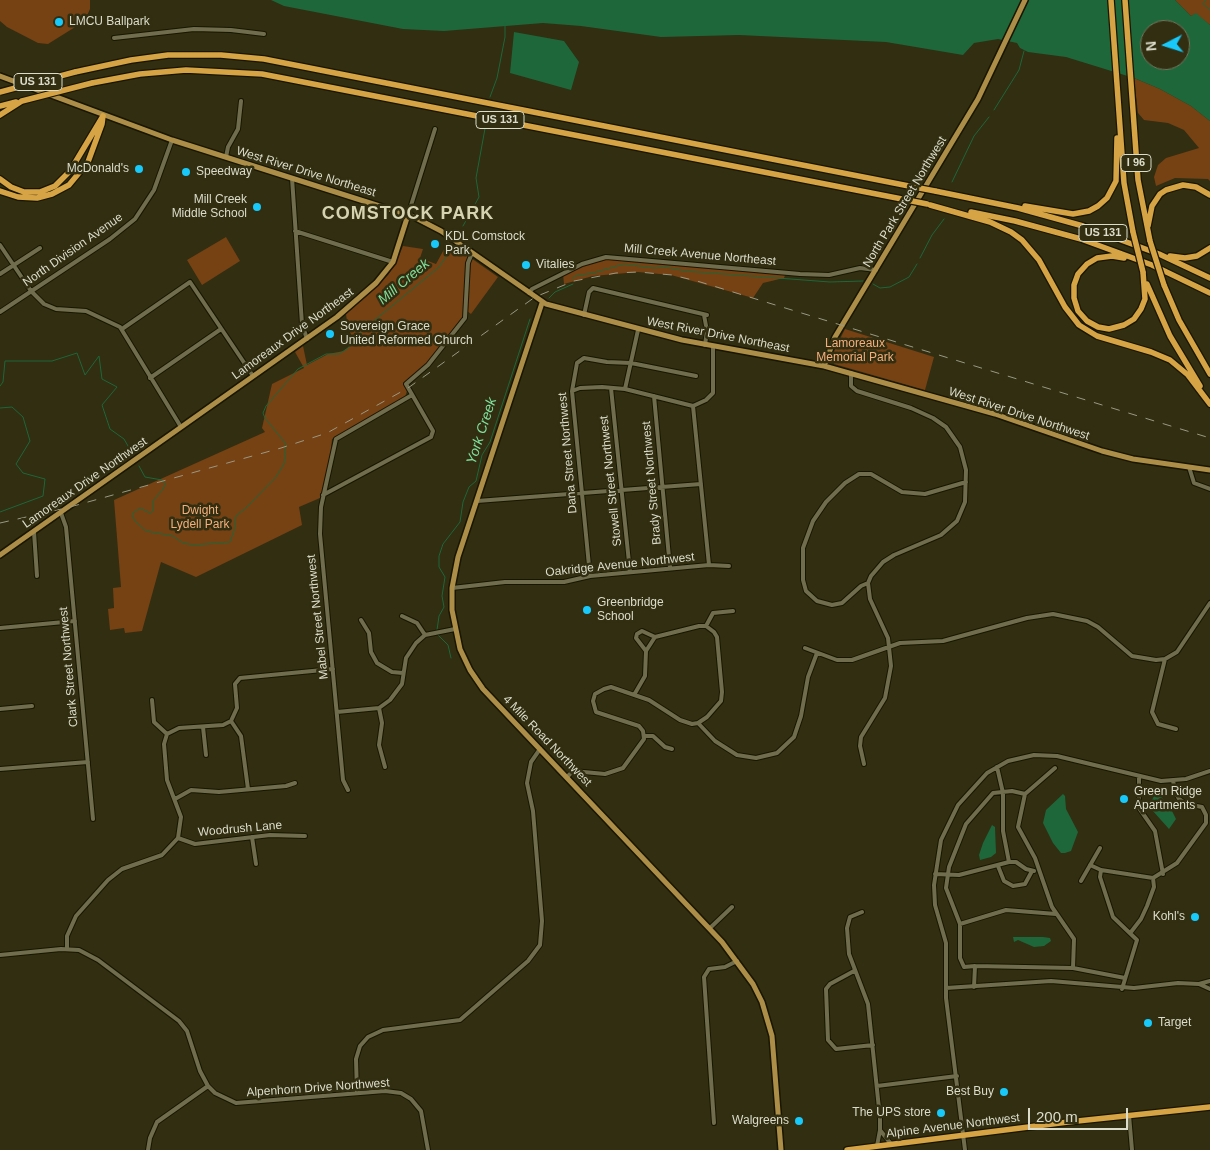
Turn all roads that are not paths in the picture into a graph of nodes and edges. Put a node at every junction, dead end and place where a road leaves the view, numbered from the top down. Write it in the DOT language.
graph roads {
  1 [pos="1025,0"];
  2 [pos="1110,0"];
  3 [pos="1125,0"];
  4 [pos="264,34"];
  5 [pos="114,38"];
  6 [pos="0,76"];
  7 [pos="0,92"];
  8 [pos="22,100"];
  9 [pos="241,101"];
  10 [pos="0,106"];
  11 [pos="1118,108"];
  12 [pos="0,115"];
  13 [pos="102,116"];
  14 [pos="435,129"];
  15 [pos="172,140"];
  16 [pos="226,157"];
  17 [pos="292,178"];
  18 [pos="0,179"];
  19 [pos="0,191"];
  20 [pos="1210,195"];
  21 [pos="992,202"];
  22 [pos="929,204"];
  23 [pos="408,215"];
  24 [pos="295,231"];
  25 [pos="1149,238"];
  26 [pos="0,247"];
  27 [pos="40,248"];
  28 [pos="1210,248"];
  29 [pos="472,253"];
  30 [pos="1159,254"];
  31 [pos="393,262"];
  32 [pos="13,265"];
  33 [pos="1152,265"];
  34 [pos="876,270"];
  35 [pos="1143,272"];
  36 [pos="0,274"];
  37 [pos="1210,278"];
  38 [pos="31,291"];
  39 [pos="529,293"];
  40 [pos="1210,294"];
  41 [pos="542,303"];
  42 [pos="0,312"];
  43 [pos="584,315"];
  44 [pos="122,329"];
  45 [pos="221,329"];
  46 [pos="638,330"];
  47 [pos="307,339"];
  48 [pos="705,345"];
  49 [pos="713,346"];
  50 [pos="631,363"];
  51 [pos="824,366"];
  52 [pos="852,373"];
  53 [pos="1209,373"];
  54 [pos="253,376"];
  55 [pos="696,376"];
  56 [pos="150,378"];
  57 [pos="611,388"];
  58 [pos="625,389"];
  59 [pos="572,391"];
  60 [pos="412,395"];
  61 [pos="654,396"];
  62 [pos="1210,402"];
  63 [pos="693,406"];
  64 [pos="181,427"];
  65 [pos="1189,467"];
  66 [pos="1210,470"];
  67 [pos="966,482"];
  68 [pos="701,484"];
  69 [pos="662,487"];
  70 [pos="1210,489"];
  71 [pos="622,490"];
  72 [pos="582,493"];
  73 [pos="323,495"];
  74 [pos="477,501"];
  75 [pos="61,513"];
  76 [pos="34,532"];
  77 [pos="0,555"];
  78 [pos="709,565"];
  79 [pos="729,566"];
  80 [pos="670,568"];
  81 [pos="630,572"];
  82 [pos="37,576"];
  83 [pos="590,576"];
  84 [pos="868,583"];
  85 [pos="452,588"];
  86 [pos="1210,603"];
  87 [pos="733,611"];
  88 [pos="402,616"];
  89 [pos="362,620"];
  90 [pos="75,621"];
  91 [pos="706,626"];
  92 [pos="0,628"];
  93 [pos="455,629"];
  94 [pos="424,635"];
  95 [pos="655,637"];
  96 [pos="890,645"];
  97 [pos="805,648"];
  98 [pos="646,651"];
  99 [pos="816,653"];
  100 [pos="1165,659"];
  101 [pos="333,669"];
  102 [pos="403,673"];
  103 [pos="634,695"];
  104 [pos="152,700"];
  105 [pos="32,706"];
  106 [pos="379,708"];
  107 [pos="0,709"];
  108 [pos="337,712"];
  109 [pos="231,722"];
  110 [pos="698,723"];
  111 [pos="203,727"];
  112 [pos="1176,729"];
  113 [pos="166,734"];
  114 [pos="645,736"];
  115 [pos="540,748"];
  116 [pos="672,750"];
  117 [pos="206,755"];
  118 [pos="88,762"];
  119 [pos="864,764"];
  120 [pos="996,767"];
  121 [pos="385,768"];
  122 [pos="1055,768"];
  123 [pos="0,769"];
  124 [pos="1210,771"];
  125 [pos="1139,776"];
  126 [pos="567,777"];
  127 [pos="1174,780"];
  128 [pos="295,783"];
  129 [pos="248,790"];
  130 [pos="348,790"];
  131 [pos="1003,793"];
  132 [pos="1025,794"];
  133 [pos="175,799"];
  134 [pos="93,819"];
  135 [pos="304,836"];
  136 [pos="252,837"];
  137 [pos="178,838"];
  138 [pos="1100,848"];
  139 [pos="1009,862"];
  140 [pos="256,864"];
  141 [pos="1090,865"];
  142 [pos="998,866"];
  143 [pos="1038,870"];
  144 [pos="1101,870"];
  145 [pos="1032,871"];
  146 [pos="934,874"];
  147 [pos="1163,874"];
  148 [pos="947,875"];
  149 [pos="1153,878"];
  150 [pos="1081,881"];
  151 [pos="732,907"];
  152 [pos="862,912"];
  153 [pos="1056,914"];
  154 [pos="960,924"];
  155 [pos="710,928"];
  156 [pos="1131,932"];
  157 [pos="67,949"];
  158 [pos="0,954"];
  159 [pos="737,961"];
  160 [pos="975,966"];
  161 [pos="1073,968"];
  162 [pos="854,971"];
  163 [pos="1125,978"];
  164 [pos="1210,981"];
  165 [pos="1199,984"];
  166 [pos="974,986"];
  167 [pos="946,988"];
  168 [pos="1122,989"];
  169 [pos="1210,989"];
  170 [pos="873,1045"];
  171 [pos="957,1076"];
  172 [pos="208,1086"];
  173 [pos="877,1086"];
  174 [pos="357,1093"];
  175 [pos="1210,1107"];
  176 [pos="1129,1115"];
  177 [pos="714,1123"];
  178 [pos="880,1130"];
  179 [pos="964,1135"];
  180 [pos="891,1144"];
  181 [pos="877,1146"];
  182 [pos="148,1150"];
  183 [pos="428,1150"];
  184 [pos="781,1150"];
  185 [pos="847,1150"];
  186 [pos="965,1150"];
  187 [pos="1132,1150"];
  1 -- 34 [label="main road, North Park Street Northwest"];
  2 -- 11 [label="highway, I 96"];
  3 -- 25 [label="highway, I 96"];
  4 -- 5 [label="street"];
  6 -- 13 [label="main road, West River Drive Northeast"];
  7 -- 21 [label="highway, US 131, bridge"];
  8 -- 10 [label="highway, US 131"];
  8 -- 12 [label="highway"];
  8 -- 22 [label="highway, US 131, bridge"];
  9 -- 16 [label="street"];
  11 -- 21 [label="highway"];
  11 -- 35 [label="highway, I 96, bridge"];
  13 -- 15 [label="main road, West River Drive Northeast"];
  13 -- 18 [label="highway"];
  13 -- 19 [label="highway"];
  14 -- 23 [label="street, Lamoreaux Drive Northeast"];
  15 -- 16 [label="main road, West River Drive Northeast"];
  15 -- 38 [label="street, North Division Avenue"];
  16 -- 17 [label="main road, West River Drive Northeast"];
  17 -- 23 [label="main road, West River Drive Northeast"];
  17 -- 24 [label="street"];
  20 -- 25 [label="highway"];
  21 -- 30 [label="highway, US 131"];
  22 -- 33 [label="highway, US 131"];
  22 -- 62 [label="highway"];
  23 -- 29 [label="main road, West River Drive Northeast"];
  23 -- 31 [label="main road, Lamoreaux Drive Northeast"];
  24 -- 31 [label="street"];
  24 -- 47 [label="street"];
  25 -- 53 [label="highway, I 96, bridge"];
  26 -- 32 [label="street"];
  27 -- 32 [label="street, North Division Avenue"];
  28 -- 30 [label="highway"];
  29 -- 39 [label="main road, West River Drive Northeast"];
  29 -- 60 [label="street"];
  30 -- 37 [label="highway, US 131"];
  31 -- 47 [label="main road, Lamoreaux Drive Northeast"];
  32 -- 36 [label="street, North Division Avenue"];
  32 -- 38 [label="street"];
  33 -- 35 [label="highway"];
  33 -- 40 [label="highway, US 131"];
  34 -- 39 [label="street, Mill Creek Avenue Northeast"];
  34 -- 51 [label="main road, North Park Street Northwest"];
  35 -- 62 [label="highway, I 96"];
  38 -- 42 [label="street, North Division Avenue"];
  38 -- 44 [label="street"];
  39 -- 41 [label="main road, West River Drive Northeast"];
  41 -- 43 [label="main road, West River Drive Northeast"];
  41 -- 74 [label="main road, 4 Mile Road Northwest"];
  43 -- 46 [label="main road, West River Drive Northeast"];
  43 -- 48 [label="street"];
  44 -- 45 [label="street"];
  44 -- 56 [label="street"];
  45 -- 54 [label="street"];
  45 -- 56 [label="street"];
  46 -- 48 [label="main road, West River Drive Northeast"];
  46 -- 50 [label="street"];
  47 -- 54 [label="main road, Lamoreaux Drive Northeast"];
  48 -- 49 [label="main road, West River Drive Northeast"];
  49 -- 51 [label="main road, West River Drive Northeast"];
  49 -- 63 [label="street"];
  50 -- 55 [label="street, Dana Street Northwest"];
  50 -- 58 [label="street"];
  50 -- 59 [label="street, Dana Street Northwest"];
  51 -- 52 [label="main road, West River Drive Northwest"];
  52 -- 65 [label="main road, West River Drive Northwest"];
  52 -- 67 [label="street"];
  54 -- 64 [label="main road, Lamoreaux Drive Northeast"];
  56 -- 64 [label="street"];
  57 -- 58 [label="street"];
  57 -- 59 [label="street"];
  57 -- 71 [label="street, Stowell Street Northwest"];
  58 -- 61 [label="street"];
  59 -- 72 [label="street, Dana Street Northwest"];
  60 -- 73 [label="street, Mabel Street Northwest"];
  60 -- 73 [label="street"];
  61 -- 63 [label="street"];
  61 -- 69 [label="street, Brady Street Northwest"];
  63 -- 68 [label="street"];
  64 -- 75 [label="main road, Lamoreaux Drive Northwest"];
  65 -- 66 [label="main road, West River Drive Northwest"];
  65 -- 70 [label="street"];
  67 -- 84 [label="street"];
  67 -- 84 [label="street"];
  68 -- 69 [label="street"];
  68 -- 78 [label="street"];
  69 -- 71 [label="street"];
  69 -- 80 [label="street, Brady Street Northwest"];
  71 -- 72 [label="street"];
  71 -- 81 [label="street, Stowell Street Northwest"];
  72 -- 74 [label="street"];
  72 -- 83 [label="street, Dana Street Northwest"];
  73 -- 101 [label="street, Mabel Street Northwest"];
  74 -- 85 [label="main road, 4 Mile Road Northwest"];
  75 -- 76 [label="main road, Lamoreaux Drive Northwest"];
  75 -- 90 [label="street, Clark Street Northwest"];
  76 -- 77 [label="main road, Lamoreaux Drive Northwest"];
  76 -- 82 [label="street"];
  78 -- 79 [label="street, Oakridge Avenue Northwest"];
  78 -- 80 [label="street, Oakridge Avenue Northwest"];
  80 -- 81 [label="street, Oakridge Avenue Northwest"];
  81 -- 83 [label="street, Oakridge Avenue Northwest"];
  83 -- 85 [label="street, Oakridge Avenue Northwest"];
  84 -- 96 [label="street"];
  85 -- 93 [label="main road, 4 Mile Road Northwest"];
  86 -- 100 [label="street"];
  87 -- 91 [label="street"];
  88 -- 94 [label="street"];
  89 -- 102 [label="street"];
  90 -- 92 [label="street"];
  90 -- 118 [label="street, Clark Street Northwest"];
  91 -- 95 [label="street"];
  91 -- 110 [label="street"];
  93 -- 94 [label="street"];
  93 -- 115 [label="main road, 4 Mile Road Northwest"];
  94 -- 102 [label="street"];
  95 -- 98 [label="street"];
  95 -- 98 [label="street"];
  96 -- 99 [label="street"];
  96 -- 100 [label="street"];
  96 -- 119 [label="street"];
  97 -- 99 [label="street"];
  98 -- 103 [label="street"];
  99 -- 110 [label="street"];
  100 -- 112 [label="street"];
  101 -- 108 [label="street, Mabel Street Northwest"];
  101 -- 109 [label="street"];
  102 -- 106 [label="street"];
  103 -- 110 [label="street"];
  103 -- 114 [label="street"];
  104 -- 113 [label="street"];
  105 -- 107 [label="street"];
  106 -- 108 [label="street"];
  106 -- 121 [label="street"];
  108 -- 130 [label="street, Mabel Street Northwest"];
  109 -- 111 [label="street"];
  109 -- 129 [label="street"];
  111 -- 113 [label="street"];
  111 -- 117 [label="street"];
  113 -- 133 [label="street"];
  114 -- 116 [label="street"];
  114 -- 126 [label="street"];
  115 -- 126 [label="main road, 4 Mile Road Northwest"];
  115 -- 174 [label="street"];
  118 -- 123 [label="street"];
  118 -- 134 [label="street, Clark Street Northwest"];
  120 -- 125 [label="street"];
  120 -- 131 [label="street"];
  120 -- 146 [label="street"];
  122 -- 132 [label="street"];
  124 -- 127 [label="street"];
  125 -- 127 [label="street"];
  125 -- 147 [label="street"];
  126 -- 155 [label="main road, 4 Mile Road Northwest"];
  127 -- 147 [label="street"];
  128 -- 129 [label="street"];
  129 -- 133 [label="street"];
  131 -- 132 [label="street"];
  131 -- 139 [label="street"];
  131 -- 148 [label="street"];
  132 -- 143 [label="street"];
  133 -- 137 [label="street"];
  135 -- 136 [label="street, Woodrush Lane"];
  136 -- 137 [label="street, Woodrush Lane"];
  136 -- 140 [label="street"];
  137 -- 157 [label="street"];
  138 -- 141 [label="street"];
  139 -- 142 [label="street"];
  139 -- 145 [label="street"];
  141 -- 144 [label="street"];
  141 -- 150 [label="street"];
  142 -- 145 [label="street"];
  142 -- 148 [label="street"];
  143 -- 145 [label="street"];
  143 -- 153 [label="street"];
  144 -- 149 [label="street"];
  144 -- 156 [label="street"];
  146 -- 148 [label="street"];
  146 -- 167 [label="street"];
  147 -- 149 [label="street"];
  148 -- 154 [label="street"];
  149 -- 156 [label="street"];
  151 -- 155 [label="street"];
  152 -- 162 [label="street"];
  153 -- 154 [label="street"];
  153 -- 161 [label="street"];
  154 -- 160 [label="street"];
  155 -- 159 [label="main road, 4 Mile Road Northwest"];
  156 -- 163 [label="street"];
  157 -- 158 [label="street"];
  157 -- 172 [label="street"];
  159 -- 177 [label="street"];
  159 -- 184 [label="main road, 4 Mile Road Northwest"];
  160 -- 161 [label="street"];
  160 -- 166 [label="street"];
  161 -- 163 [label="street"];
  162 -- 170 [label="street"];
  162 -- 170 [label="street"];
  163 -- 168 [label="street"];
  164 -- 165 [label="street"];
  165 -- 168 [label="street"];
  165 -- 169 [label="street"];
  166 -- 167 [label="street"];
  166 -- 168 [label="street"];
  167 -- 171 [label="street"];
  170 -- 173 [label="street"];
  171 -- 173 [label="street"];
  171 -- 179 [label="street"];
  172 -- 174 [label="street, Alpenhorn Drive Northwest"];
  172 -- 182 [label="street"];
  173 -- 178 [label="street"];
  174 -- 183 [label="street, Alpenhorn Drive Northwest"];
  175 -- 176 [label="highway, Alpine Avenue Northwest"];
  176 -- 179 [label="highway, Alpine Avenue Northwest"];
  176 -- 187 [label="street"];
  178 -- 180 [label="street"];
  178 -- 181 [label="street"];
  179 -- 180 [label="highway, Alpine Avenue Northwest"];
  179 -- 186 [label="street"];
  180 -- 181 [label="highway, Alpine Avenue Northwest"];
  181 -- 185 [label="highway, Alpine Avenue Northwest"];
}
